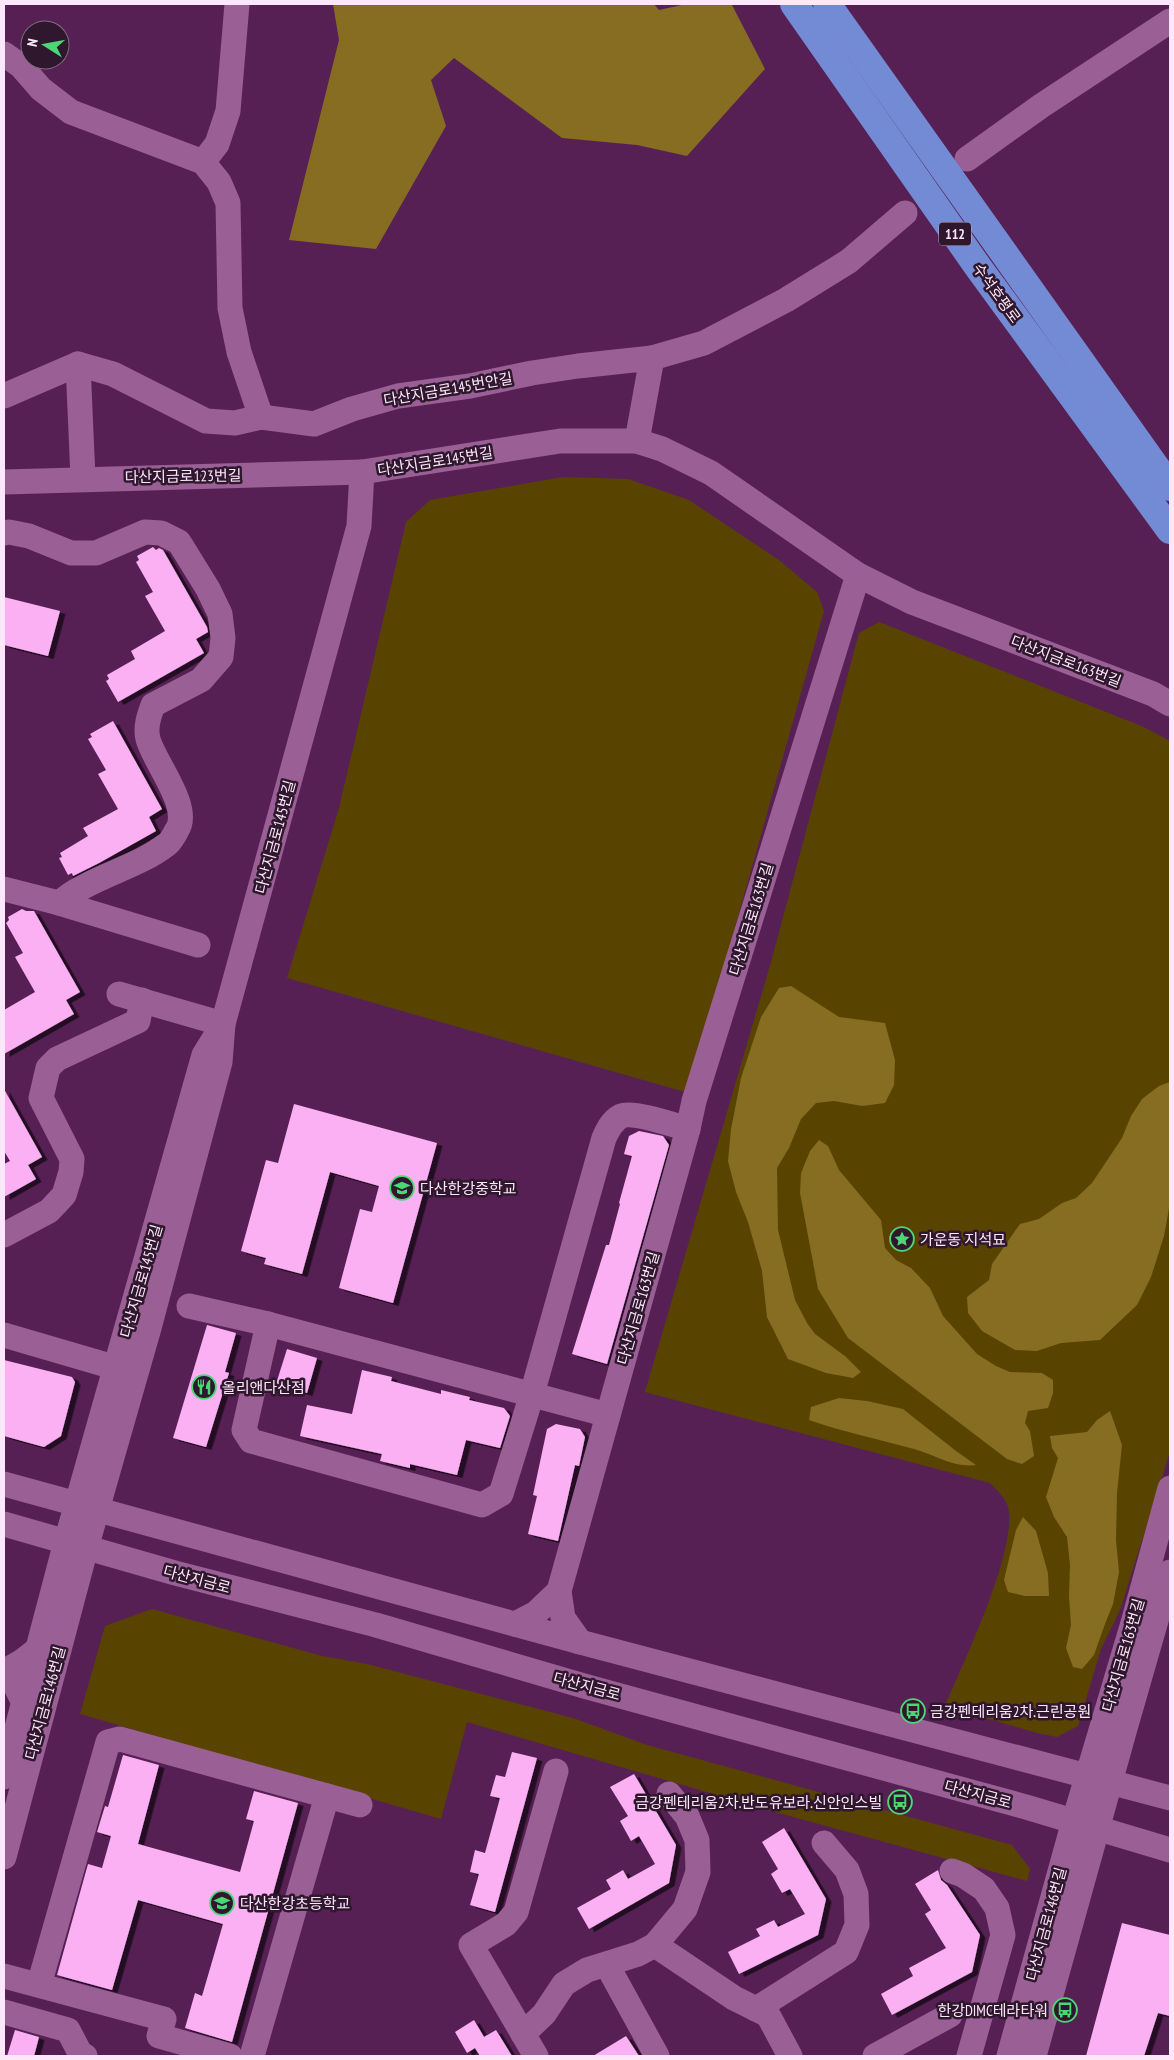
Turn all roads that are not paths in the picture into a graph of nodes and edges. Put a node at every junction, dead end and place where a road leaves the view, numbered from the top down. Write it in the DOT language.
graph roads {
  1 [pos="238,4"];
  2 [pos="794,4"];
  3 [pos="827,4"];
  4 [pos="1170,22"];
  5 [pos="4,54"];
  6 [pos="967,159"];
  7 [pos="203,162"];
  8 [pos="905,213"];
  9 [pos="652,358"];
  10 [pos="78,364"];
  11 [pos="4,396"];
  12 [pos="262,417"];
  13 [pos="637,441"];
  14 [pos="362,472"];
  15 [pos="83,478"];
  16 [pos="4,482"];
  17 [pos="1170,487"];
  18 [pos="1170,530"];
  19 [pos="4,533"];
  20 [pos="858,576"];
  21 [pos="1170,704"];
  22 [pos="4,889"];
  23 [pos="59,903"];
  24 [pos="198,945"];
  25 [pos="223,1024"];
  26 [pos="688,1129"];
  27 [pos="4,1235"];
  28 [pos="161,1282"];
  29 [pos="189,1306"];
  30 [pos="268,1324"];
  31 [pos="149,1328"];
  32 [pos="4,1335"];
  33 [pos="116,1368"];
  34 [pos="532,1394"];
  35 [pos="608,1415"];
  36 [pos="4,1484"];
  37 [pos="1170,1488"];
  38 [pos="87,1506"];
  39 [pos="4,1524"];
  40 [pos="76,1545"];
  41 [pos="1170,1572"];
  42 [pos="558,1591"];
  43 [pos="1167,1597"];
  44 [pos="514,1624"];
  45 [pos="580,1642"];
  46 [pos="39,1648"];
  47 [pos="4,1671"];
  48 [pos="24,1703"];
  49 [pos="556,1770"];
  50 [pos="4,1777"];
  51 [pos="1099,1780"];
  52 [pos="669,1794"];
  53 [pos="327,1796"];
  54 [pos="1170,1798"];
  55 [pos="360,1805"];
  56 [pos="1074,1821"];
  57 [pos="1098,1828"];
  58 [pos="824,1843"];
  59 [pos="1170,1850"];
  60 [pos="4,1857"];
  61 [pos="952,1871"];
  62 [pos="655,1945"];
  63 [pos="607,1965"];
  64 [pos="4,1976"];
  65 [pos="39,1985"];
  66 [pos="756,2009"];
  67 [pos="4,2012"];
  68 [pos="950,2015"];
  69 [pos="523,2034"];
  70 [pos="80,2055"];
  71 [pos="230,2056"];
  72 [pos="252,2056"];
  73 [pos="536,2056"];
  74 [pos="657,2056"];
  75 [pos="790,2056"];
  76 [pos="875,2056"];
  77 [pos="970,2056"];
  78 [pos="1009,2056"];
  79 [pos="1034,2056"];
  1 -- 7 [label="street"];
  2 -- 18 [label="highway, 수석호평로 / 112"];
  3 -- 17 [label="highway, 수석호평로 / 112"];
  4 -- 6 [label="street"];
  5 -- 7 [label="street"];
  7 -- 12 [label="street"];
  8 -- 9 [label="street, 다산지금로145번안길"];
  9 -- 12 [label="street, 다산지금로145번안길"];
  9 -- 13 [label="street"];
  10 -- 11 [label="street"];
  10 -- 12 [label="street, 다산지금로145번안길"];
  10 -- 15 [label="street"];
  13 -- 14 [label="street, 다산지금로145번길"];
  13 -- 20 [label="street, 다산지금로145번길"];
  14 -- 15 [label="street, 다산지금로123번길"];
  14 -- 25 [label="street, 다산지금로145번길"];
  15 -- 16 [label="street, 다산지금로123번길"];
  19 -- 23 [label="street"];
  20 -- 21 [label="street, 다산지금로163번길"];
  20 -- 26 [label="street, 다산지금로163번길"];
  22 -- 23 [label="street"];
  23 -- 24 [label="street"];
  25 -- 27 [label="street"];
  25 -- 28 [label="street, 다산지금로145번길"];
  25 -- 33 [label="street, 다산지금로145번길"];
  26 -- 34 [label="street"];
  26 -- 35 [label="street, 다산지금로163번길"];
  28 -- 29 [label="street"];
  28 -- 31 [label="street, 다산지금로145번길"];
  29 -- 30 [label="street"];
  29 -- 31 [label="street"];
  30 -- 34 [label="street"];
  30 -- 34 [label="street"];
  31 -- 38 [label="street, 다산지금로145번길"];
  32 -- 33 [label="street"];
  33 -- 38 [label="street, 다산지금로145번길"];
  34 -- 35 [label="street"];
  35 -- 42 [label="street, 다산지금로163번길"];
  36 -- 38 [label="street"];
  37 -- 51 [label="street, 다산지금로163번길"];
  38 -- 40 [label="street, 다산지금로145번길"];
  38 -- 44 [label="street"];
  39 -- 40 [label="street, 다산지금로"];
  40 -- 46 [label="street, 다산지금로146번길"];
  40 -- 56 [label="street, 다산지금로"];
  40 -- 60 [label="street, 다산지금로146번길"];
  41 -- 43 [label="street, 다산지금로163번길"];
  42 -- 44 [label="street"];
  42 -- 45 [label="street"];
  43 -- 51 [label="street, 다산지금로163번길"];
  44 -- 45 [label="street"];
  45 -- 51 [label="street"];
  46 -- 47 [label="street"];
  46 -- 48 [label="street, 다산지금로146번길"];
  47 -- 48 [label="street"];
  48 -- 50 [label="street, 다산지금로146번길"];
  49 -- 69 [label="street"];
  51 -- 54 [label="street"];
  51 -- 56 [label="street, 다산지금로163번길"];
  51 -- 57 [label="street, 다산지금로163번길"];
  52 -- 62 [label="street"];
  53 -- 55 [label="street"];
  53 -- 65 [label="street"];
  53 -- 72 [label="street"];
  56 -- 57 [label="street, 다산지금로"];
  56 -- 78 [label="street, 다산지금로146번길"];
  57 -- 59 [label="street, 다산지금로"];
  57 -- 79 [label="street, 다산지금로146번길"];
  58 -- 66 [label="street"];
  61 -- 77 [label="street"];
  62 -- 63 [label="street"];
  62 -- 66 [label="street"];
  63 -- 69 [label="street"];
  63 -- 74 [label="street"];
  64 -- 65 [label="street"];
  65 -- 71 [label="street"];
  66 -- 75 [label="street"];
  67 -- 70 [label="street"];
  68 -- 76 [label="street"];
  69 -- 73 [label="street"];
}
